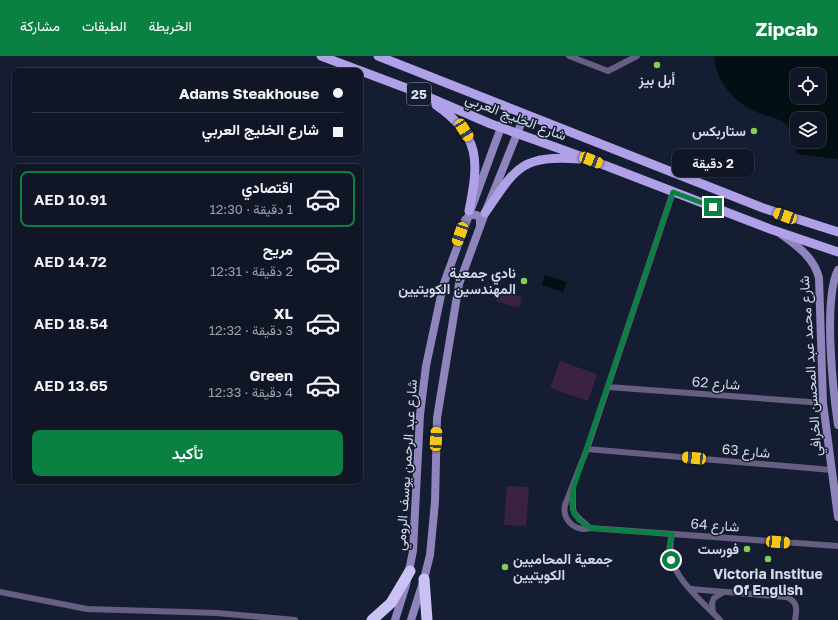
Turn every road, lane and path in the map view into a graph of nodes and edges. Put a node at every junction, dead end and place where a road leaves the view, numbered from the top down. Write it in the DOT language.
graph roads {
  1 [pos="321,56"];
  2 [pos="378,56"];
  3 [pos="569,56"];
  4 [pos="638,56"];
  5 [pos="352,68"];
  6 [pos="363,72"];
  7 [pos="414,92"];
  8 [pos="508,108"];
  9 [pos="524,114"];
  10 [pos="500,128"];
  11 [pos="517,134"];
  12 [pos="591,160"];
  13 [pos="673,192"];
  14 [pos="713,207"];
  15 [pos="763,208"];
  16 [pos="469,210"];
  17 [pos="485,213"];
  18 [pos="465,220"];
  19 [pos="480,227"];
  20 [pos="776,230"];
  21 [pos="838,232"];
  22 [pos="838,252"];
  23 [pos="838,270"];
  24 [pos="831,324"];
  25 [pos="820,327"];
  26 [pos="608,387"];
  27 [pos="823,403"];
  28 [pos="838,425"];
  29 [pos="587,449"];
  30 [pos="832,470"];
  31 [pos="836,481"];
  32 [pos="838,517"];
  33 [pos="672,534"];
  34 [pos="838,546"];
  35 [pos="410,571"];
  36 [pos="424,579"];
  37 [pos="691,589"];
  38 [pos="0,592"];
  39 [pos="726,593"];
  40 [pos="714,613"];
  41 [pos="295,620"];
  42 [pos="372,620"];
  43 [pos="395,620"];
  44 [pos="411,620"];
  45 [pos="427,620"];
  46 [pos="720,620"];
  47 [pos="795,620"];
  1 -- 5 [label="main road, شارع الخليج العربي / 25"];
  2 -- 8 [label="main road, شارع الخليج العربي / 25"];
  3 -- 4 [label="street"];
  6 -- 7 [label="main road, شارع الخليج العربي / 25"];
  7 -- 10 [label="main road, شارع الخليج العربي / 25"];
  7 -- 16 [label="main road"];
  8 -- 9 [label="main road, شارع الخليج العربي / 25"];
  8 -- 10 [label="main road, شارع عبد الرحمن يوسف الرومي"];
  9 -- 11 [label="main road, شارع عبد الرحمن يوسف الرومي"];
  9 -- 15 [label="main road, شارع الخليج العربي / 25"];
  10 -- 11 [label="main road, شارع الخليج العربي / 25"];
  10 -- 16 [label="main road, شارع عبد الرحمن يوسف الرومي"];
  11 -- 12 [label="main road, شارع الخليج العربي / 25"];
  11 -- 17 [label="main road, شارع عبد الرحمن يوسف الرومي"];
  12 -- 13 [label="main road, شارع الخليج العربي / 25"];
  12 -- 17 [label="main road"];
  13 -- 14 [label="main road, شارع الخليج العربي / 25"];
  13 -- 26 [label="street, شارع 64"];
  14 -- 15 [label="main road"];
  14 -- 20 [label="main road, شارع الخليج العربي / 25"];
  15 -- 21 [label="main road, شارع الخليج العربي / 25"];
  16 -- 18 [label="main road, شارع عبد الرحمن يوسف الرومي"];
  17 -- 19 [label="main road, شارع عبد الرحمن يوسف الرومي"];
  18 -- 19 [label="main road"];
  18 -- 35 [label="main road, شارع عبد الرحمن يوسف الرومي"];
  19 -- 36 [label="main road, شارع عبد الرحمن يوسف الرومي"];
  20 -- 22 [label="main road, شارع الخليج العربي / 25"];
  20 -- 25 [label="main road, شارع محمد عبد المحسن الخرافي"];
  23 -- 24 [label="main road, شارع محمد عبد المحسن الخرافي"];
  24 -- 25 [label="main road"];
  24 -- 28 [label="main road, شارع محمد عبد المحسن الخرافي"];
  25 -- 27 [label="main road, شارع محمد عبد المحسن الخرافي"];
  26 -- 27 [label="street, شارع 62"];
  26 -- 29 [label="street, شارع 64"];
  27 -- 30 [label="main road, شارع محمد عبد المحسن الخرافي"];
  29 -- 30 [label="street, شارع 63"];
  29 -- 33 [label="street, شارع 64"];
  30 -- 31 [label="main road, شارع محمد عبد المحسن الخرافي"];
  31 -- 32 [label="main road, شارع محمد عبد المحسن الخرافي"];
  33 -- 34 [label="street, شارع 64"];
  33 -- 37 [label="street"];
  35 -- 42 [label="highway"];
  35 -- 43 [label="main road, شارع عبد الرحمن يوسف الرومي"];
  36 -- 44 [label="main road, شارع عبد الرحمن يوسف الرومي"];
  36 -- 45 [label="highway"];
  37 -- 39 [label="street"];
  37 -- 40 [label="street"];
  38 -- 41 [label="street"];
  39 -- 40 [label="street"];
  39 -- 47 [label="street"];
  40 -- 46 [label="street"];
}
